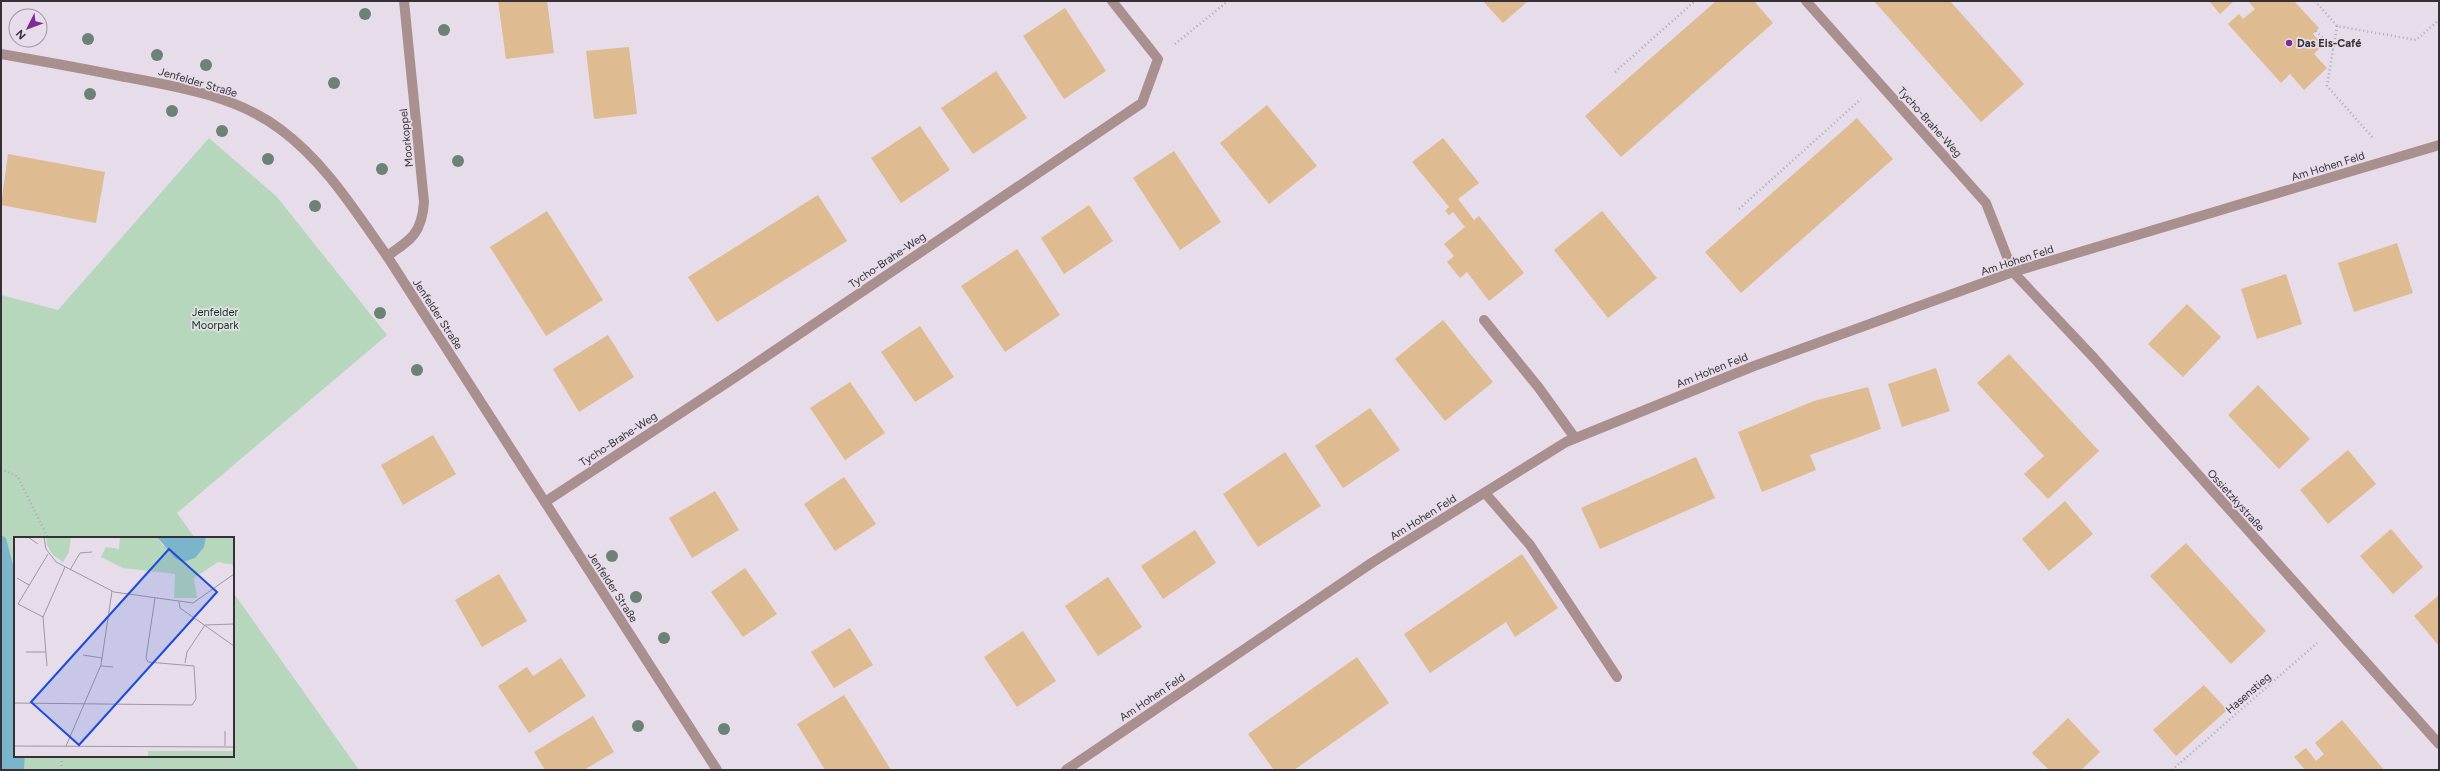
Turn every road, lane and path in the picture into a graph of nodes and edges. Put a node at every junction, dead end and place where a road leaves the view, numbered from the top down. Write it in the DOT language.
graph roads {
  1 [pos="404,1"];
  2 [pos="1112,1"];
  3 [pos="1228,1"];
  4 [pos="1694,1"];
  5 [pos="1806,1"];
  6 [pos="2315,1"];
  7 [pos="2439,20"];
  8 [pos="2337,26"];
  9 [pos="2316,31"];
  10 [pos="2334,51"];
  11 [pos="1,54"];
  12 [pos="1158,59"];
  13 [pos="1615,72"];
  14 [pos="1879,83"];
  15 [pos="2439,145"];
  16 [pos="2391,159"];
  17 [pos="1739,210"];
  18 [pos="387,256"];
  19 [pos="2013,272"];
  20 [pos="1484,320"];
  21 [pos="1575,438"];
  22 [pos="1,469"];
  23 [pos="1485,493"];
  24 [pos="544,502"];
  25 [pos="48,537"];
  26 [pos="2334,628"];
  27 [pos="1617,677"];
  28 [pos="2439,744"];
  29 [pos="62,757"];
  30 [pos="61,770"];
  31 [pos="717,770"];
  32 [pos="1066,770"];
  33 [pos="2172,770"];
  1 -- 18 [label="street, Moorkoppel"];
  2 -- 12 [label="street"];
  3 -- 12 [label="path"];
  4 -- 13 [label="path"];
  5 -- 14 [label="street, Tycho-Brahe-Weg"];
  6 -- 8 [label="path"];
  7 -- 8 [label="path"];
  8 -- 10 [label="path"];
  9 -- 10 [label="path"];
  10 -- 16 [label="path"];
  11 -- 18 [label="street, Jenfelder Straße"];
  12 -- 24 [label="street, Tycho-Brahe-Weg"];
  14 -- 17 [label="path"];
  14 -- 19 [label="street, Tycho-Brahe-Weg"];
  15 -- 16 [label="street, Am Hohen Feld"];
  16 -- 19 [label="street, Am Hohen Feld"];
  18 -- 24 [label="street, Jenfelder Straße"];
  19 -- 21 [label="street, Am Hohen Feld"];
  19 -- 26 [label="street, Ossietzkystraße"];
  20 -- 21 [label="street"];
  21 -- 23 [label="street, Am Hohen Feld"];
  22 -- 25 [label="path"];
  23 -- 27 [label="street"];
  23 -- 32 [label="street, Am Hohen Feld"];
  24 -- 31 [label="street, Jenfelder Straße"];
  26 -- 28 [label="street, Ossietzkystraße"];
  26 -- 33 [label="path, Hasenstieg"];
  29 -- 30 [label="path"];
}
